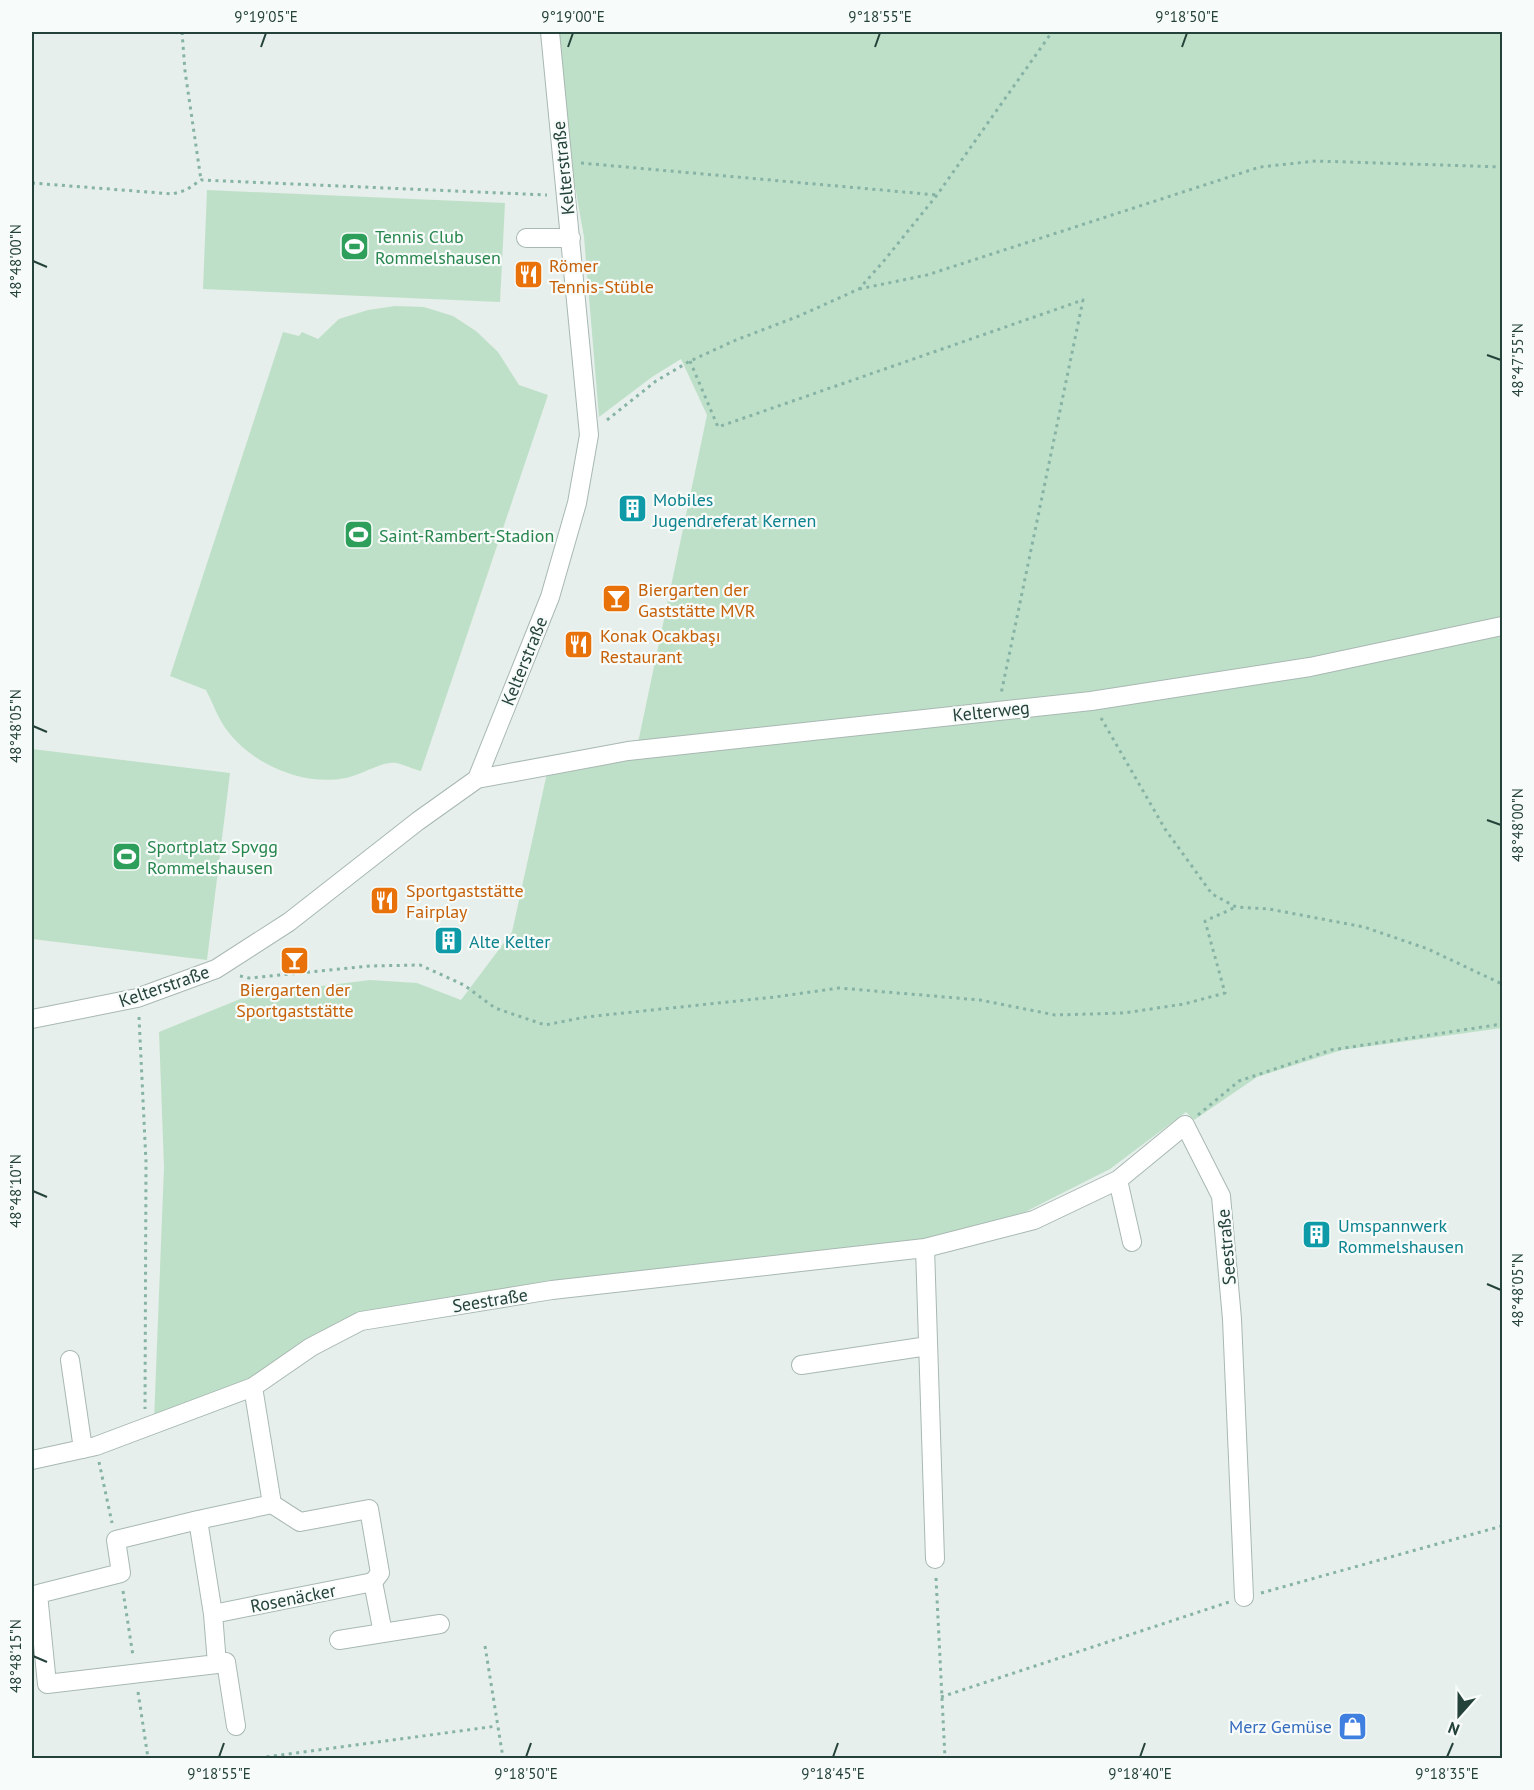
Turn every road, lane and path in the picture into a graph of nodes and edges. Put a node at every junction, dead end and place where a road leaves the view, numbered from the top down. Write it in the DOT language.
graph roads {
  1 [pos="182,32"];
  2 [pos="550,32"];
  3 [pos="1052,32"];
  4 [pos="561,161"];
  5 [pos="1503,167"];
  6 [pos="201,180"];
  7 [pos="32,183"];
  8 [pos="565,195"];
  9 [pos="937,195"];
  10 [pos="526,238"];
  11 [pos="571,238"];
  12 [pos="859,289"];
  13 [pos="690,361"];
  14 [pos="590,435"];
  15 [pos="1503,626"];
  16 [pos="1090,701"];
  17 [pos="998,711"];
  18 [pos="477,779"];
  19 [pos="1236,907"];
  20 [pos="216,969"];
  21 [pos="1503,984"];
  22 [pos="137,998"];
  23 [pos="32,1019"];
  24 [pos="1503,1024"];
  25 [pos="1185,1125"];
  26 [pos="1118,1180"];
  27 [pos="1132,1242"];
  28 [pos="925,1248"];
  29 [pos="928,1346"];
  30 [pos="70,1360"];
  31 [pos="801,1365"];
  32 [pos="253,1388"];
  33 [pos="146,1429"];
  34 [pos="89,1448"];
  35 [pos="32,1460"];
  36 [pos="272,1504"];
  37 [pos="198,1520"];
  38 [pos="1503,1527"];
  39 [pos="116,1540"];
  40 [pos="935,1559"];
  41 [pos="373,1582"];
  42 [pos="35,1595"];
  43 [pos="1244,1597"];
  44 [pos="213,1614"];
  45 [pos="440,1624"];
  46 [pos="383,1633"];
  47 [pos="339,1640"];
  48 [pos="485,1646"];
  49 [pos="217,1664"];
  50 [pos="39,1686"];
  51 [pos="941,1697"];
  52 [pos="236,1726"];
  53 [pos="497,1726"];
  54 [pos="146,1746"];
  55 [pos="148,1758"];
  56 [pos="259,1758"];
  57 [pos="270,1758"];
  58 [pos="503,1758"];
  59 [pos="945,1758"];
  1 -- 6 [label="path"];
  2 -- 4 [label="street, Kelterstraße"];
  3 -- 9 [label="path"];
  4 -- 8 [label="street, Kelterstraße"];
  4 -- 9 [label="path"];
  5 -- 12 [label="path"];
  6 -- 7 [label="path"];
  6 -- 8 [label="path"];
  8 -- 11 [label="street, Kelterstraße"];
  9 -- 12 [label="path"];
  10 -- 11 [label="street"];
  11 -- 14 [label="street, Kelterstraße"];
  12 -- 13 [label="path"];
  13 -- 14 [label="path"];
  13 -- 17 [label="path"];
  14 -- 18 [label="street, Kelterstraße"];
  15 -- 16 [label="street, Kelterweg"];
  16 -- 17 [label="street, Kelterweg"];
  16 -- 19 [label="path"];
  17 -- 18 [label="street, Kelterweg"];
  18 -- 20 [label="street, Kelterstraße"];
  19 -- 20 [label="path"];
  19 -- 21 [label="path"];
  20 -- 22 [label="street, Kelterstraße"];
  22 -- 23 [label="street, Kelterstraße"];
  22 -- 33 [label="path"];
  24 -- 25 [label="path"];
  25 -- 26 [label="street, Seestraße"];
  25 -- 43 [label="street, Seestraße"];
  26 -- 27 [label="street"];
  26 -- 28 [label="street, Seestraße"];
  28 -- 29 [label="street"];
  28 -- 32 [label="street, Seestraße"];
  29 -- 31 [label="street"];
  29 -- 40 [label="street"];
  30 -- 34 [label="street"];
  32 -- 33 [label="street, Seestraße"];
  32 -- 36 [label="street"];
  33 -- 34 [label="street, Seestraße"];
  34 -- 35 [label="street, Seestraße"];
  34 -- 39 [label="path"];
  36 -- 37 [label="street"];
  36 -- 41 [label="street"];
  37 -- 39 [label="street"];
  37 -- 44 [label="street"];
  38 -- 43 [label="path"];
  39 -- 42 [label="street"];
  40 -- 51 [label="path"];
  41 -- 44 [label="street, Rosenäcker"];
  41 -- 46 [label="street"];
  42 -- 50 [label="street"];
  43 -- 51 [label="path"];
  44 -- 49 [label="street"];
  45 -- 46 [label="street"];
  46 -- 47 [label="street"];
  48 -- 53 [label="path"];
  49 -- 50 [label="street"];
  49 -- 52 [label="street"];
  51 -- 59 [label="path"];
  53 -- 57 [label="path"];
  53 -- 58 [label="path"];
  54 -- 55 [label="path"];
  56 -- 57 [label="path"];
}
